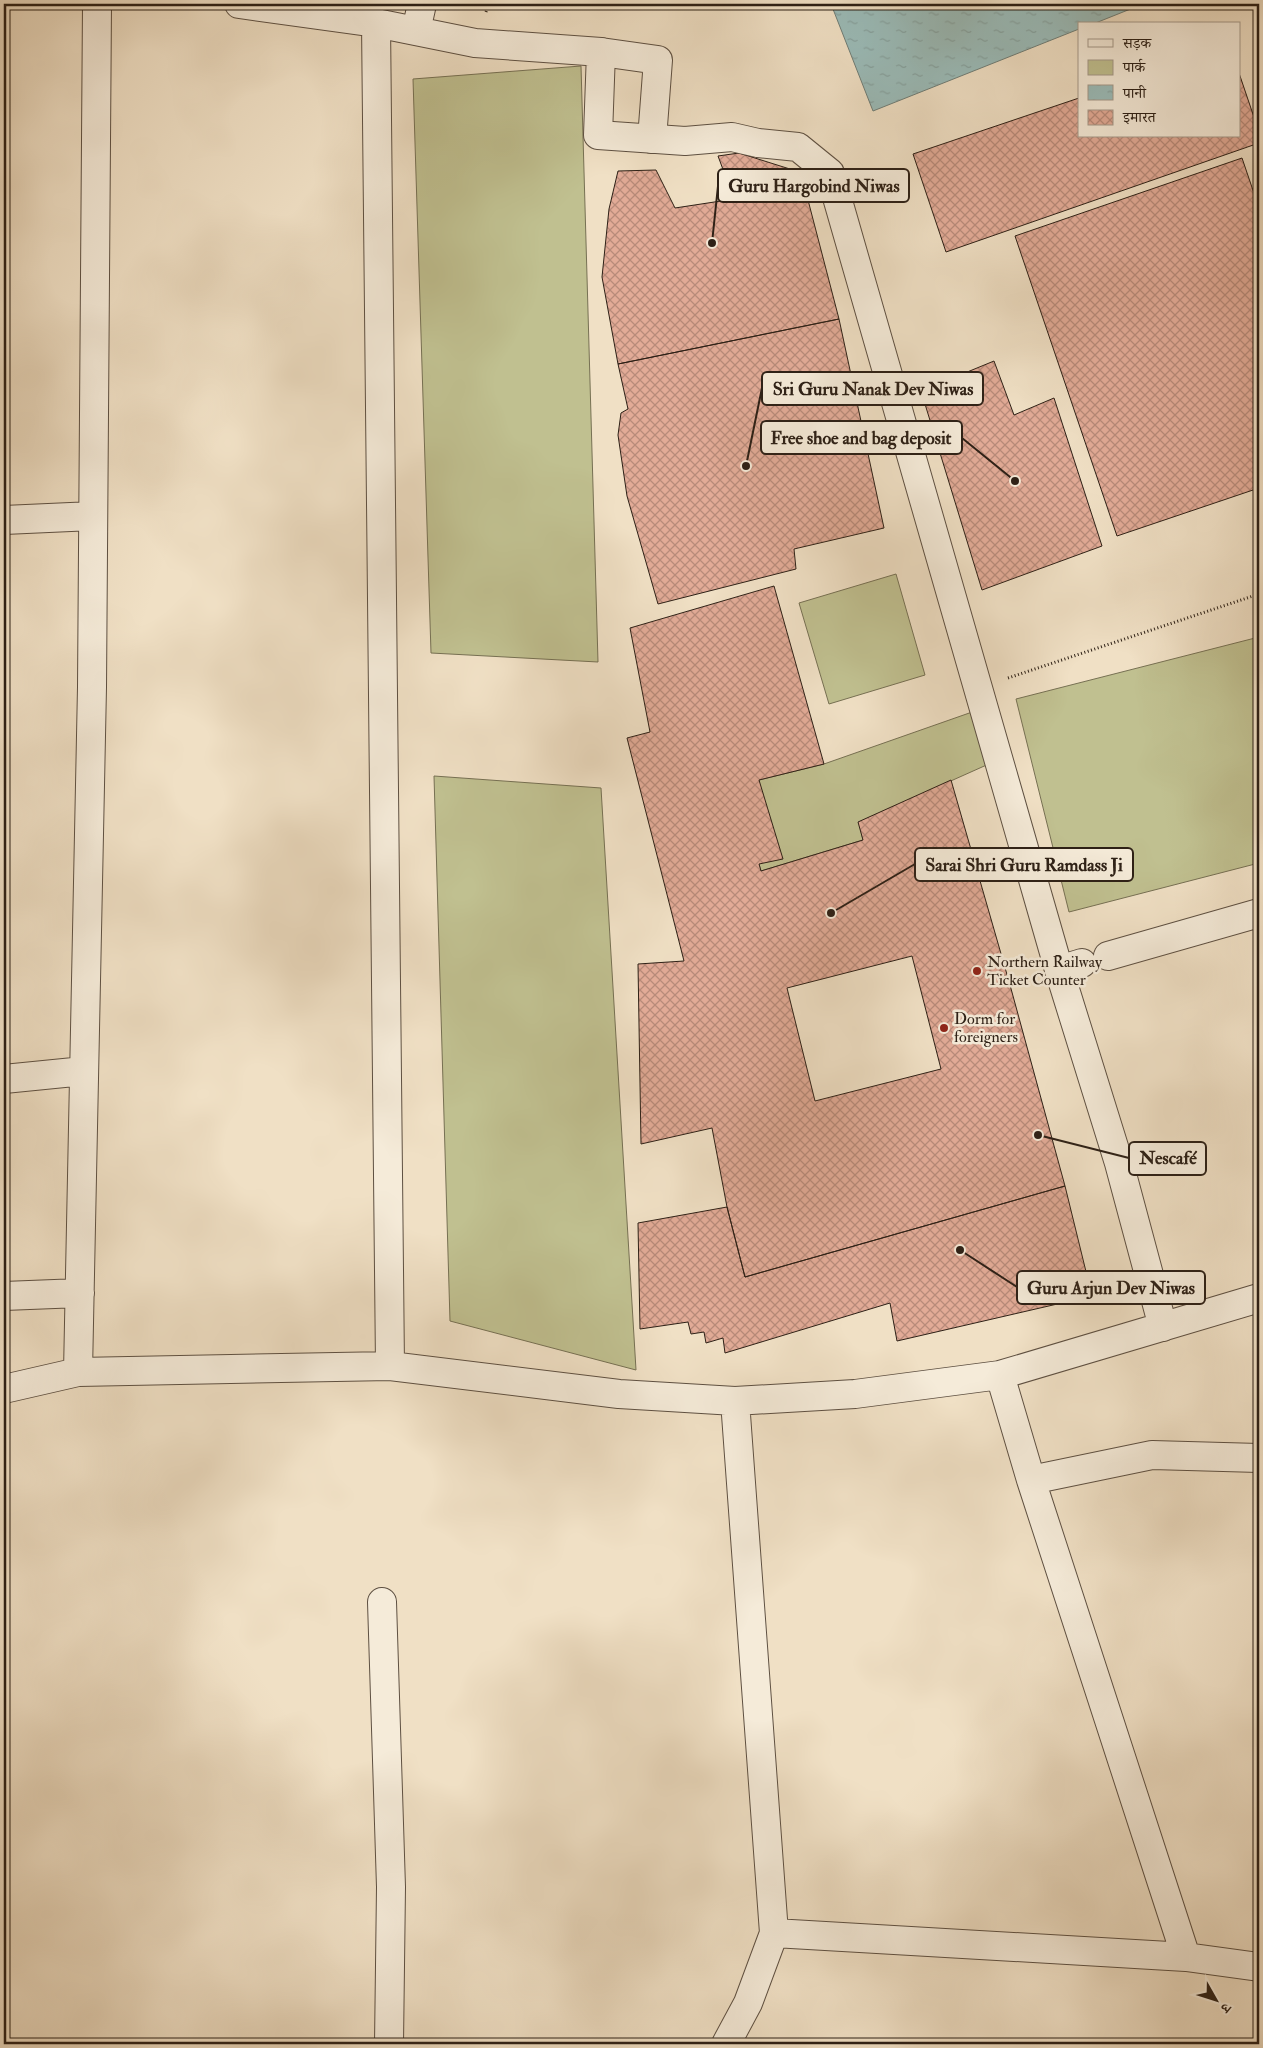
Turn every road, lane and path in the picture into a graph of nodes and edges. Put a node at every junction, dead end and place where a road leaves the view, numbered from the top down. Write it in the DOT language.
graph roads {
  1 [pos="97,4"];
  2 [pos="239,4"];
  3 [pos="422,4"];
  4 [pos="376,23"];
  5 [pos="416,31"];
  6 [pos="601,52"];
  7 [pos="652,139"];
  8 [pos="93,516"];
  9 [pos="4,520"];
  10 [pos="1259,594"];
  11 [pos="978,688"];
  12 [pos="1259,913"];
  13 [pos="1108,956"];
  14 [pos="84,1071"];
  15 [pos="4,1079"];
  16 [pos="80,1293"];
  17 [pos="4,1296"];
  18 [pos="1259,1298"];
  19 [pos="1163,1327"];
  20 [pos="390,1366"];
  21 [pos="78,1372"];
  22 [pos="1000,1376"];
  23 [pos="4,1389"];
  24 [pos="735,1401"];
  25 [pos="1259,1458"];
  26 [pos="1031,1480"];
  27 [pos="382,1602"];
  28 [pos="774,1933"];
  29 [pos="1186,1957"];
  30 [pos="1259,1967"];
  31 [pos="389,2044"];
  32 [pos="726,2044"];
  1 -- 8 [label="street"];
  2 -- 4 [label="street"];
  3 -- 5 [label="street"];
  4 -- 5 [label="street"];
  4 -- 20 [label="street"];
  5 -- 6 [label="street"];
  6 -- 7 [label="street"];
  6 -- 7 [label="street"];
  7 -- 11 [label="street"];
  8 -- 9 [label="street"];
  8 -- 14 [label="street"];
  10 -- 11 [label="path"];
  11 -- 19 [label="street"];
  12 -- 13 [label="street"];
  14 -- 15 [label="street"];
  14 -- 16 [label="street"];
  16 -- 17 [label="street"];
  16 -- 21 [label="street"];
  18 -- 19 [label="street"];
  19 -- 22 [label="street"];
  20 -- 21 [label="street"];
  20 -- 24 [label="street"];
  21 -- 23 [label="street"];
  22 -- 24 [label="street"];
  22 -- 26 [label="street"];
  24 -- 28 [label="street"];
  25 -- 26 [label="street"];
  26 -- 29 [label="street"];
  27 -- 31 [label="street"];
  28 -- 29 [label="street"];
  28 -- 32 [label="street"];
  29 -- 30 [label="street"];
}
